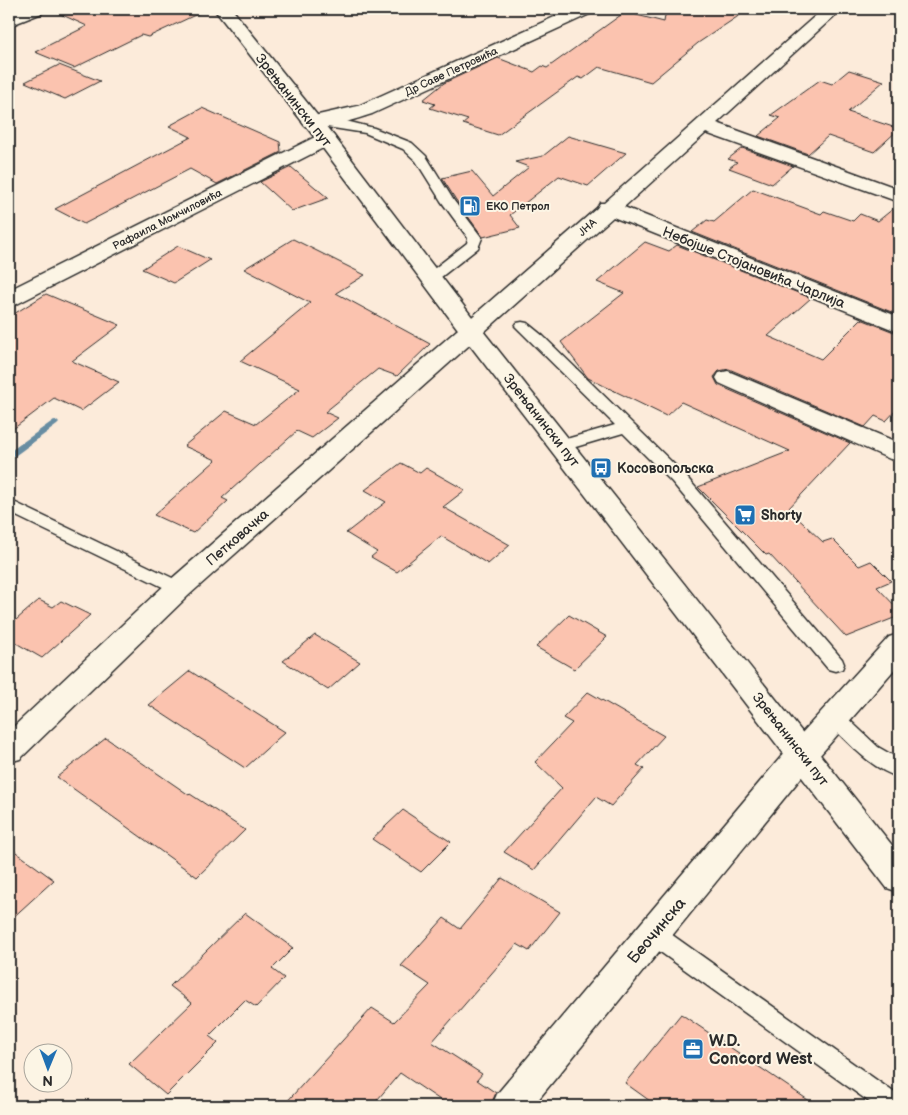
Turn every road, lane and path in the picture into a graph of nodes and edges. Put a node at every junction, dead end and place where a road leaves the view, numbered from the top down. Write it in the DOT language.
graph roads {
  1 [pos="36,9"];
  2 [pos="222,9"];
  3 [pos="586,9"];
  4 [pos="833,9"];
  5 [pos="9,21"];
  6 [pos="312,122"];
  7 [pos="704,125"];
  8 [pos="326,139"];
  9 [pos="899,196"];
  10 [pos="608,208"];
  11 [pos="9,277"];
  12 [pos="431,278"];
  13 [pos="18,294"];
  14 [pos="899,325"];
  15 [pos="522,326"];
  16 [pos="471,331"];
  17 [pos="728,378"];
  18 [pos="626,427"];
  19 [pos="562,446"];
  20 [pos="899,453"];
  21 [pos="16,509"];
  22 [pos="179,588"];
  23 [pos="899,645"];
  24 [pos="835,664"];
  25 [pos="835,718"];
  26 [pos="9,750"];
  27 [pos="802,754"];
  28 [pos="899,768"];
  29 [pos="899,878"];
  30 [pos="653,934"];
  31 [pos="510,1106"];
  32 [pos="894,1106"];
  1 -- 5 [label="street"];
  2 -- 6 [label="street, Зрењанински пут"];
  3 -- 6 [label="street, Др Саве Петровића"];
  4 -- 7 [label="street, ЈНА"];
  6 -- 8 [label="street, Зрењанински пут"];
  6 -- 12 [label="lane"];
  7 -- 9 [label="street"];
  7 -- 10 [label="street, ЈНА"];
  8 -- 12 [label="street, Зрењанински пут"];
  8 -- 13 [label="street, Рафаила Момчиловића"];
  10 -- 14 [label="street, Небојше Стојановића Чарлија"];
  10 -- 16 [label="street, ЈНА"];
  11 -- 13 [label="street"];
  12 -- 16 [label="street, Зрењанински пут"];
  15 -- 18 [label="lane"];
  16 -- 19 [label="street, Зрењанински пут"];
  16 -- 22 [label="street, Петковачка"];
  17 -- 20 [label="street"];
  18 -- 19 [label="lane"];
  18 -- 24 [label="lane"];
  19 -- 27 [label="street, Зрењанински пут"];
  21 -- 22 [label="lane"];
  22 -- 26 [label="street, Петковачка"];
  23 -- 25 [label="street"];
  25 -- 27 [label="street"];
  25 -- 28 [label="lane"];
  27 -- 29 [label="street, Зрењанински пут"];
  27 -- 30 [label="street, Беочинска"];
  30 -- 31 [label="street, Беочинска"];
  30 -- 32 [label="lane"];
}
